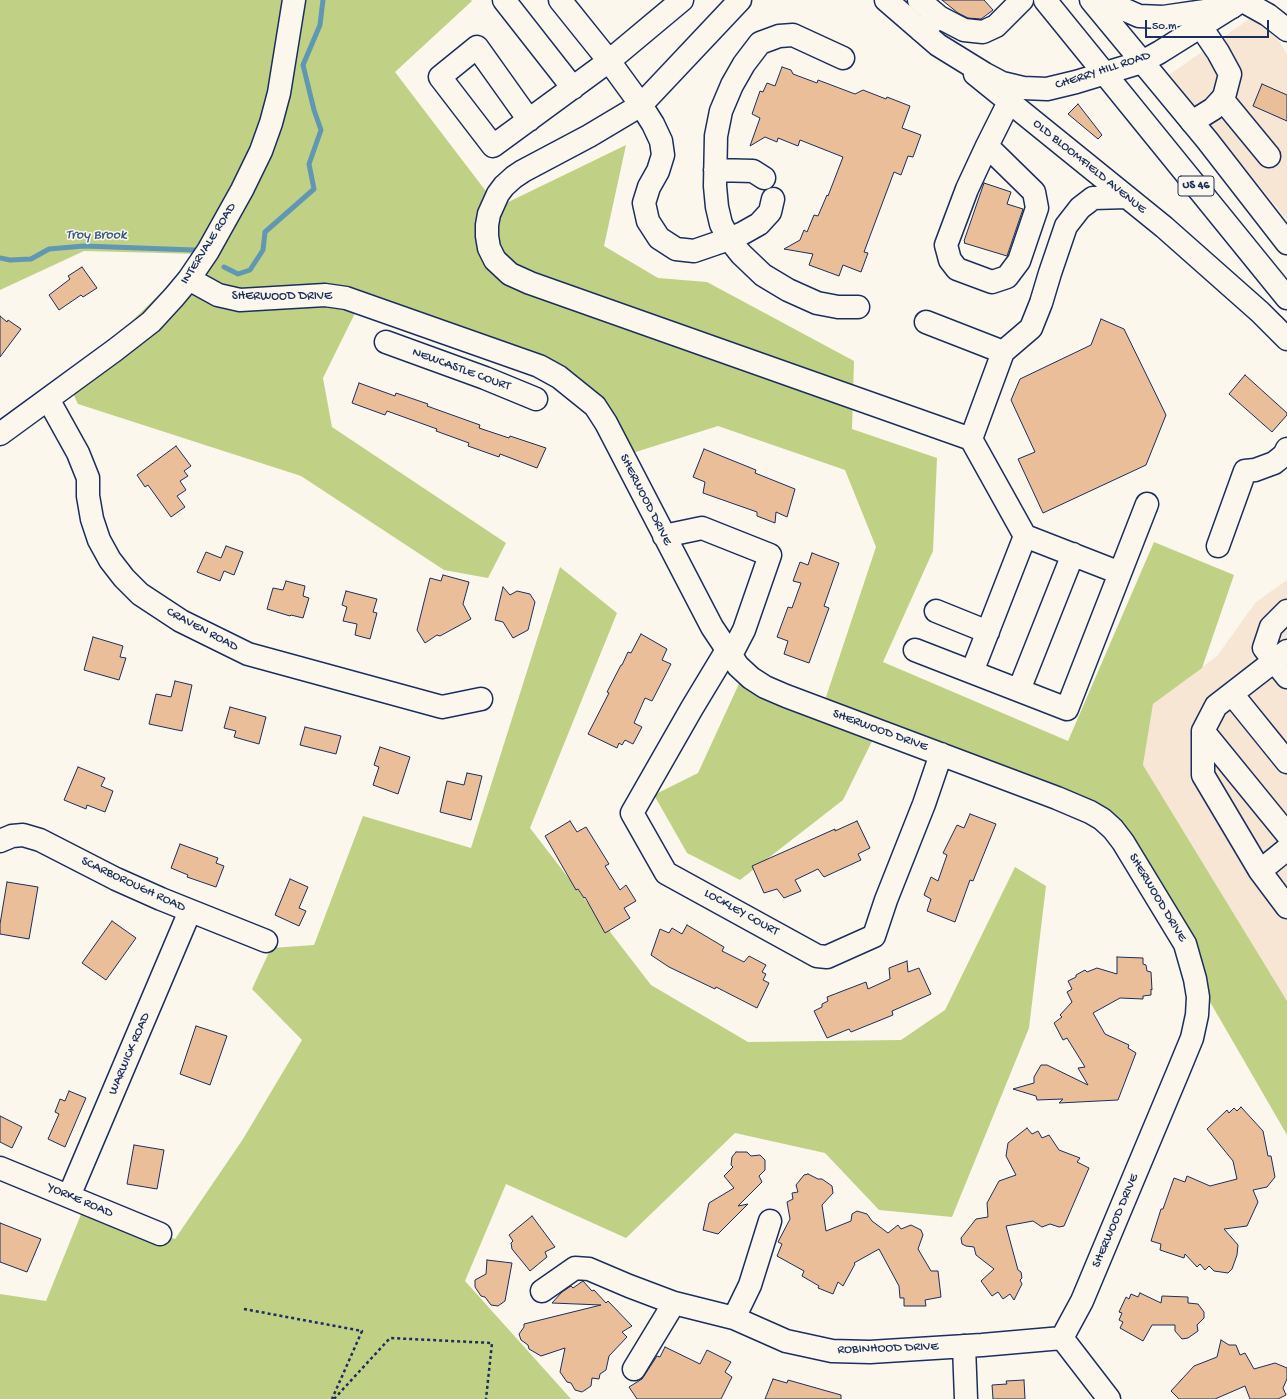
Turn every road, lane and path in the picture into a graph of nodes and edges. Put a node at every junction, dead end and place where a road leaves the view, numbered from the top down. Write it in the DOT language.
graph roads {
  1 [pos="294,0"];
  2 [pos="504,0"];
  3 [pos="560,0"];
  4 [pos="682,0"];
  5 [pos="740,0"];
  6 [pos="886,0"];
  7 [pos="919,0"];
  8 [pos="1022,0"];
  9 [pos="1045,0"];
  10 [pos="1091,0"];
  11 [pos="1108,0"];
  12 [pos="1238,2"];
  13 [pos="939,17"];
  14 [pos="1200,27"];
  15 [pos="922,30"];
  16 [pos="1287,30"];
  17 [pos="938,45"];
  18 [pos="843,58"];
  19 [pos="609,62"];
  20 [pos="1142,62"];
  21 [pos="1105,73"];
  22 [pos="573,88"];
  23 [pos="1222,99"];
  24 [pos="1009,102"];
  25 [pos="641,105"];
  26 [pos="529,120"];
  27 [pos="1192,122"];
  28 [pos="987,146"];
  29 [pos="1269,156"];
  30 [pos="715,170"];
  31 [pos="764,178"];
  32 [pos="1127,197"];
  33 [pos="774,199"];
  34 [pos="730,238"];
  35 [pos="1287,243"];
  36 [pos="189,279"];
  37 [pos="1287,298"];
  38 [pos="858,307"];
  39 [pos="926,322"];
  40 [pos="1287,339"];
  41 [pos="386,342"];
  42 [pos="494,350"];
  43 [pos="1003,352"];
  44 [pos="485,378"];
  45 [pos="48,399"];
  46 [pos="536,399"];
  47 [pos="2,429"];
  48 [pos="971,439"];
  49 [pos="1287,449"];
  50 [pos="1147,504"];
  51 [pos="664,536"];
  52 [pos="1025,536"];
  53 [pos="1218,546"];
  54 [pos="1073,554"];
  55 [pos="1120,573"];
  56 [pos="936,611"];
  57 [pos="1287,612"];
  58 [pos="988,632"];
  59 [pos="915,650"];
  60 [pos="729,652"];
  61 [pos="1283,663"];
  62 [pos="972,672"];
  63 [pos="1019,690"];
  64 [pos="1232,694"];
  65 [pos="481,699"];
  66 [pos="1203,730"];
  67 [pos="941,754"];
  68 [pos="1287,762"];
  69 [pos="1287,834"];
  70 [pos="0,841"];
  71 [pos="1287,849"];
  72 [pos="1260,871"];
  73 [pos="1287,907"];
  74 [pos="190,911"];
  75 [pos="266,941"];
  76 [pos="0,1168"];
  77 [pos="69,1196"];
  78 [pos="770,1221"];
  79 [pos="160,1234"];
  80 [pos="542,1291"];
  81 [pos="674,1303"];
  82 [pos="244,1308"];
  83 [pos="734,1318"];
  84 [pos="1062,1338"];
  85 [pos="964,1346"];
  86 [pos="634,1369"];
  87 [pos="333,1399"];
  88 [pos="486,1399"];
  89 [pos="966,1399"];
  90 [pos="1109,1399"];
  1 -- 36 [label="main road, INTERVALE ROAD"];
  2 -- 22 [label="main road"];
  3 -- 19 [label="main road"];
  4 -- 19 [label="main road"];
  5 -- 25 [label="main road"];
  6 -- 15 [label="main road, OLD BLOOMFIELD AVENUE"];
  7 -- 13 [label="main road"];
  8 -- 13 [label="main road"];
  9 -- 21 [label="main road, US 46"];
  10 -- 20 [label="main road, US 46"];
  11 -- 12 [label="main road"];
  12 -- 14 [label="main road, CHERRY HILL ROAD"];
  12 -- 16 [label="main road"];
  13 -- 15 [label="main road"];
  14 -- 20 [label="main road, CHERRY HILL ROAD"];
  14 -- 23 [label="main road"];
  15 -- 17 [label="main road, OLD BLOOMFIELD AVENUE"];
  17 -- 21 [label="main road, CHERRY HILL ROAD"];
  17 -- 24 [label="main road, OLD BLOOMFIELD AVENUE"];
  18 -- 30 [label="main road"];
  19 -- 22 [label="main road"];
  19 -- 25 [label="main road"];
  20 -- 21 [label="main road, CHERRY HILL ROAD"];
  20 -- 27 [label="main road, US 46"];
  21 -- 37 [label="main road, US 46"];
  22 -- 26 [label="main road"];
  23 -- 27 [label="main road"];
  23 -- 29 [label="main road"];
  24 -- 28 [label="main road"];
  24 -- 32 [label="main road, OLD BLOOMFIELD AVENUE"];
  25 -- 34 [label="main road"];
  25 -- 48 [label="main road"];
  27 -- 35 [label="main road, US 46"];
  28 -- 28 [label="main road"];
  30 -- 31 [label="main road"];
  30 -- 34 [label="main road"];
  32 -- 40 [label="main road, OLD BLOOMFIELD AVENUE"];
  32 -- 43 [label="main road"];
  33 -- 34 [label="main road"];
  34 -- 38 [label="main road"];
  36 -- 42 [label="main road, SHERWOOD DRIVE"];
  36 -- 45 [label="main road, INTERVALE ROAD"];
  39 -- 43 [label="main road"];
  41 -- 44 [label="main road, NEWCASTLE COURT"];
  42 -- 44 [label="main road"];
  42 -- 51 [label="main road, SHERWOOD DRIVE"];
  43 -- 48 [label="main road"];
  44 -- 46 [label="main road, NEWCASTLE COURT"];
  45 -- 47 [label="main road, INTERVALE ROAD"];
  45 -- 65 [label="main road, CRAVEN ROAD"];
  48 -- 52 [label="main road"];
  49 -- 53 [label="main road"];
  50 -- 55 [label="main road"];
  51 -- 60 [label="main road, SHERWOOD DRIVE"];
  51 -- 60 [label="main road"];
  52 -- 54 [label="main road"];
  52 -- 58 [label="main road"];
  54 -- 55 [label="main road"];
  54 -- 63 [label="main road"];
  55 -- 63 [label="main road"];
  56 -- 58 [label="main road"];
  57 -- 61 [label="main road"];
  58 -- 62 [label="main road"];
  59 -- 62 [label="main road"];
  60 -- 67 [label="main road, SHERWOOD DRIVE"];
  60 -- 67 [label="main road, LOCKLEY COURT"];
  61 -- 64 [label="main road"];
  62 -- 63 [label="main road"];
  64 -- 66 [label="main road"];
  64 -- 68 [label="main road"];
  66 -- 69 [label="main road"];
  66 -- 72 [label="main road"];
  67 -- 84 [label="main road, SHERWOOD DRIVE"];
  70 -- 74 [label="main road, SCARBOROUGH ROAD"];
  71 -- 72 [label="main road"];
  72 -- 73 [label="main road"];
  74 -- 75 [label="main road, SCARBOROUGH ROAD"];
  74 -- 77 [label="main road, WARWICK ROAD"];
  76 -- 77 [label="main road, YORKE ROAD"];
  77 -- 79 [label="main road, YORKE ROAD"];
  78 -- 83 [label="main road"];
  80 -- 81 [label="main road, ROBINHOOD DRIVE"];
  81 -- 83 [label="main road, ROBINHOOD DRIVE"];
  81 -- 86 [label="main road"];
  82 -- 87 [label="path"];
  83 -- 85 [label="main road, ROBINHOOD DRIVE"];
  84 -- 85 [label="main road, ROBINHOOD DRIVE"];
  84 -- 90 [label="main road"];
  85 -- 89 [label="main road"];
  87 -- 88 [label="path"];
}
